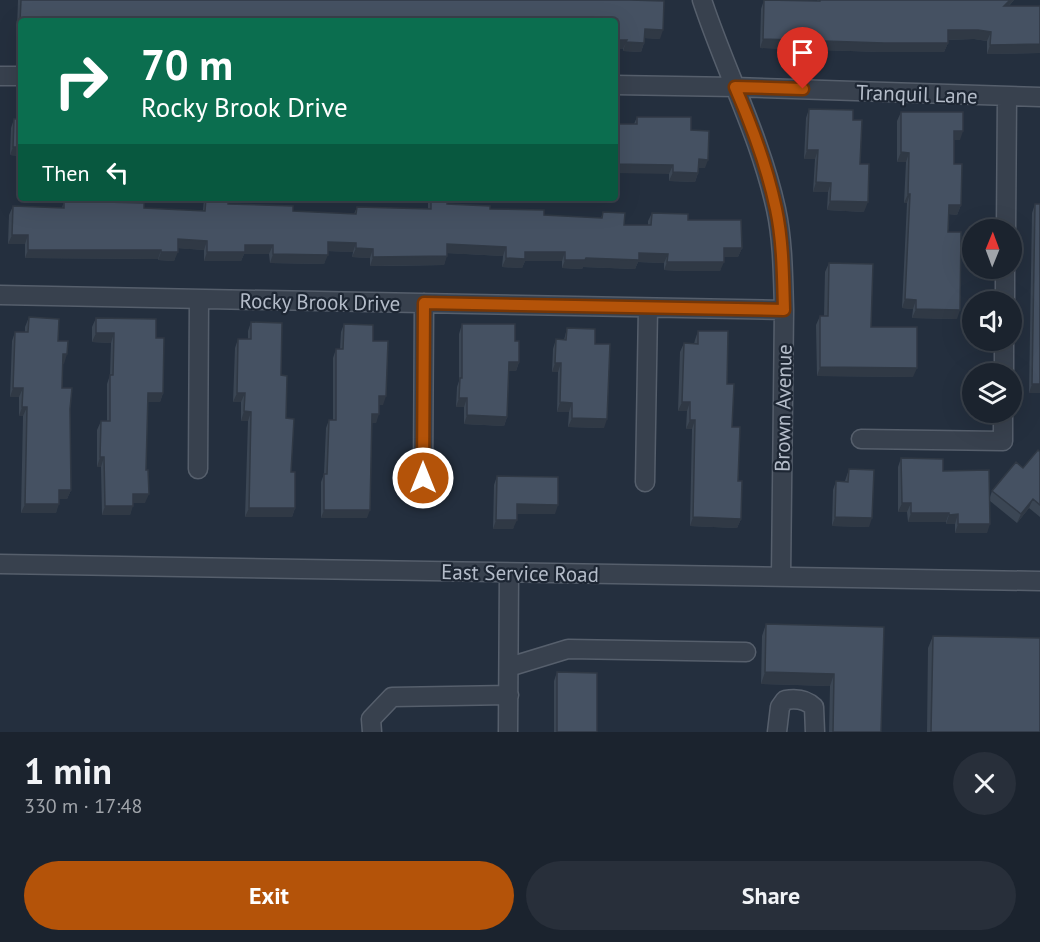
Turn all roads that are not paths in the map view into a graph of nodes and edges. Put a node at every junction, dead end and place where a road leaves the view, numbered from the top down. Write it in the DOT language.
graph roads {
  1 [pos="702,0"];
  2 [pos="0,76"];
  3 [pos="18,76"];
  4 [pos="618,85"];
  5 [pos="735,87"];
  6 [pos="1007,97"];
  7 [pos="1040,97"];
  8 [pos="1006,219"];
  9 [pos="0,295"];
  10 [pos="199,300"];
  11 [pos="424,303"];
  12 [pos="648,308"];
  13 [pos="784,310"];
  14 [pos="1003,423"];
  15 [pos="861,439"];
  16 [pos="198,469"];
  17 [pos="423,478"];
  18 [pos="645,482"];
  19 [pos="0,564"];
  20 [pos="509,573"];
  21 [pos="781,577"];
  22 [pos="1040,581"];
  23 [pos="746,652"];
  24 [pos="509,667"];
  25 [pos="509,694"];
  26 [pos="372,732"];
  27 [pos="508,732"];
  28 [pos="777,732"];
  29 [pos="815,732"];
  1 -- 5 [label="street, Brown Avenue"];
  2 -- 3 [label="street"];
  4 -- 5 [label="street, Tranquil Lane"];
  5 -- 6 [label="street, Tranquil Lane"];
  5 -- 13 [label="street, Brown Avenue"];
  6 -- 7 [label="street, Tranquil Lane"];
  6 -- 8 [label="street"];
  9 -- 10 [label="street, Rocky Brook Drive"];
  10 -- 11 [label="street, Rocky Brook Drive"];
  10 -- 16 [label="street"];
  11 -- 12 [label="street, Rocky Brook Drive"];
  11 -- 17 [label="street"];
  12 -- 13 [label="street, Rocky Brook Drive"];
  12 -- 18 [label="street"];
  13 -- 21 [label="street, Brown Avenue"];
  14 -- 15 [label="street"];
  19 -- 20 [label="street, East Service Road"];
  20 -- 21 [label="street, East Service Road"];
  20 -- 24 [label="street"];
  21 -- 22 [label="street, East Service Road"];
  23 -- 24 [label="street"];
  24 -- 25 [label="street"];
  25 -- 26 [label="street"];
  25 -- 27 [label="street"];
  28 -- 29 [label="street"];
}
